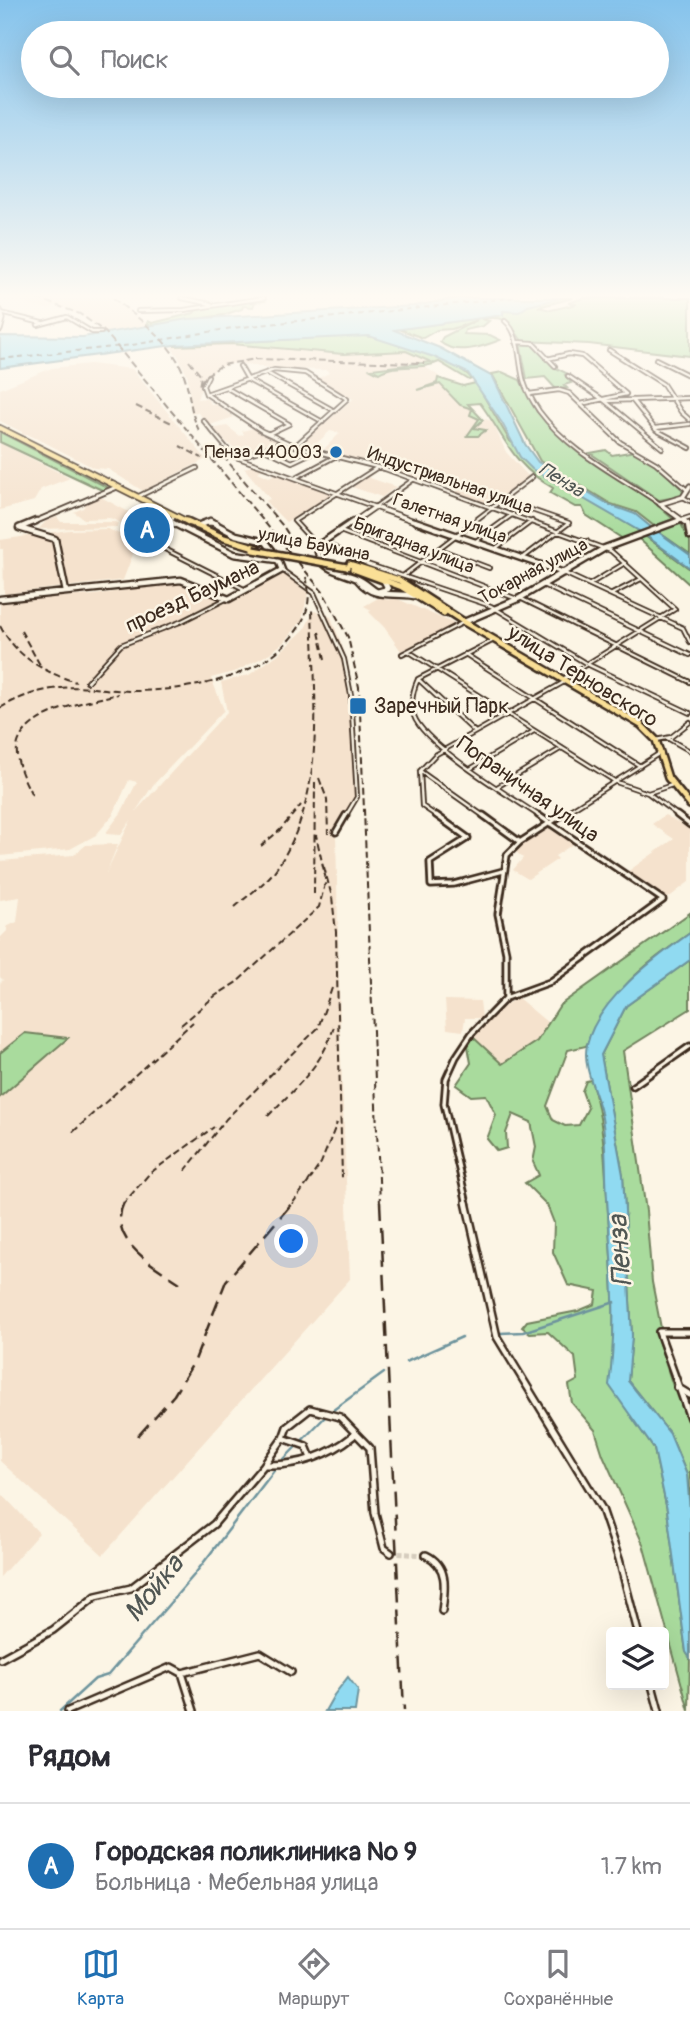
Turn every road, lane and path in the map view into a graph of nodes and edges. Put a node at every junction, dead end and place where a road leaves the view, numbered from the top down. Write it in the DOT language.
graph roads {
  1 [pos="207,378"];
  2 [pos="254,378"];
  3 [pos="276,378"];
  4 [pos="312,378"];
  5 [pos="523,378"];
  6 [pos="571,378"];
  7 [pos="607,378"];
  8 [pos="653,378"];
  9 [pos="248,380"];
  10 [pos="227,387"];
  11 [pos="206,394"];
  12 [pos="528,394"];
  13 [pos="672,398"];
  14 [pos="690,398"];
  15 [pos="603,400"];
  16 [pos="632,400"];
  17 [pos="581,404"];
  18 [pos="335,411"];
  19 [pos="203,420"];
  20 [pos="323,422"];
  21 [pos="690,422"];
  22 [pos="0,428"];
  23 [pos="655,428"];
  24 [pos="268,434"];
  25 [pos="284,442"];
  26 [pos="295,446"];
  27 [pos="663,448"];
  28 [pos="690,448"];
  29 [pos="265,449"];
  30 [pos="315,451"];
  31 [pos="336,456"];
  32 [pos="239,458"];
  33 [pos="379,467"];
  34 [pos="197,468"];
  35 [pos="532,477"];
  36 [pos="295,478"];
  37 [pos="414,479"];
  38 [pos="117,487"];
  39 [pos="688,488"];
  40 [pos="338,494"];
  41 [pos="137,497"];
  42 [pos="683,497"];
  43 [pos="503,500"];
  44 [pos="145,501"];
  45 [pos="690,501"];
  46 [pos="660,504"];
  47 [pos="375,507"];
  48 [pos="494,507"];
  49 [pos="513,514"];
  50 [pos="173,517"];
  51 [pos="690,517"];
  52 [pos="681,520"];
  53 [pos="532,521"];
  54 [pos="689,525"];
  55 [pos="197,526"];
  56 [pos="656,529"];
  57 [pos="340,531"];
  58 [pos="560,531"];
  59 [pos="457,535"];
  60 [pos="690,536"];
  61 [pos="149,541"];
  62 [pos="476,541"];
  63 [pos="587,541"];
  64 [pos="323,542"];
  65 [pos="317,546"];
  66 [pos="496,548"];
  67 [pos="606,548"];
  68 [pos="256,549"];
  69 [pos="439,549"];
  70 [pos="524,557"];
  71 [pos="278,560"];
  72 [pos="421,562"];
  73 [pos="625,563"];
  74 [pos="348,566"];
  75 [pos="547,566"];
  76 [pos="489,568"];
  77 [pos="282,570"];
  78 [pos="564,573"];
  79 [pos="403,576"];
  80 [pos="352,577"];
  81 [pos="382,577"];
  82 [pos="642,578"];
  83 [pos="590,584"];
  84 [pos="543,585"];
  85 [pos="246,590"];
  86 [pos="66,592"];
  87 [pos="612,594"];
  88 [pos="417,597"];
  89 [pos="519,598"];
  90 [pos="0,599"];
  91 [pos="226,599"];
  92 [pos="495,609"];
  93 [pos="662,618"];
  94 [pos="464,622"];
  95 [pos="639,632"];
  96 [pos="494,640"];
  97 [pos="690,642"];
  98 [pos="617,646"];
  99 [pos="408,651"];
  100 [pos="402,654"];
  101 [pos="465,654"];
  102 [pos="690,655"];
  103 [pos="587,664"];
  104 [pos="435,668"];
  105 [pos="418,679"];
  106 [pos="564,680"];
  107 [pos="87,682"];
  108 [pos="690,682"];
  109 [pos="535,698"];
  110 [pos="507,713"];
  111 [pos="690,713"];
  112 [pos="690,722"];
  113 [pos="534,730"];
  114 [pos="475,732"];
  115 [pos="667,738"];
  116 [pos="656,740"];
  117 [pos="562,748"];
  118 [pos="443,751"];
  119 [pos="690,751"];
  120 [pos="660,753"];
  121 [pos="640,766"];
  122 [pos="470,768"];
  123 [pos="420,771"];
  124 [pos="616,782"];
  125 [pos="672,785"];
  126 [pos="496,787"];
  127 [pos="648,793"];
  128 [pos="690,805"];
  129 [pos="549,824"];
  130 [pos="690,825"];
  131 [pos="336,832"];
  132 [pos="520,842"];
  133 [pos="503,871"];
  134 [pos="506,998"];
  135 [pos="690,1046"];
  136 [pos="633,1086"];
  137 [pos="690,1332"];
  138 [pos="677,1387"];
  139 [pos="690,1395"];
  140 [pos="690,1418"];
  141 [pos="353,1436"];
  142 [pos="283,1438"];
  143 [pos="311,1458"];
  144 [pos="264,1465"];
  145 [pos="391,1553"];
  146 [pos="426,1555"];
  147 [pos="442,1611"];
  148 [pos="637,1627"];
  149 [pos="0,1659"];
  150 [pos="291,1672"];
  151 [pos="182,1673"];
  152 [pos="653,1690"];
  153 [pos="68,1711"];
  154 [pos="194,1711"];
  155 [pos="659,1711"];
  1 -- 11 [label="street"];
  2 -- 9 [label="street"];
  3 -- 18 [label="street"];
  4 -- 18 [label="street"];
  5 -- 12 [label="street"];
  6 -- 15 [label="street"];
  7 -- 15 [label="street"];
  8 -- 13 [label="street"];
  9 -- 10 [label="street"];
  9 -- 20 [label="street"];
  10 -- 11 [label="street"];
  10 -- 24 [label="street"];
  11 -- 24 [label="street, Индустриальная улица"];
  12 -- 17 [label="street"];
  12 -- 46 [label="street"];
  13 -- 14 [label="street"];
  13 -- 16 [label="street"];
  13 -- 21 [label="street"];
  15 -- 16 [label="street"];
  15 -- 17 [label="street"];
  15 -- 27 [label="street"];
  16 -- 23 [label="street"];
  17 -- 39 [label="street"];
  18 -- 20 [label="street"];
  19 -- 32 [label="street, Галетная улица"];
  20 -- 26 [label="street"];
  21 -- 23 [label="street"];
  22 -- 38 [label="main road, улица Баумана"];
  23 -- 28 [label="street"];
  24 -- 25 [label="street, Индустриальная улица"];
  25 -- 26 [label="street, Индустриальная улица"];
  25 -- 29 [label="street"];
  26 -- 30 [label="street, Индустриальная улица"];
  29 -- 30 [label="street"];
  29 -- 32 [label="street"];
  30 -- 31 [label="street, Индустриальная улица"];
  31 -- 33 [label="street, Индустриальная улица"];
  31 -- 36 [label="street"];
  32 -- 36 [label="street, Галетная улица"];
  33 -- 37 [label="street, Индустриальная улица"];
  33 -- 40 [label="street"];
  34 -- 41 [label="street"];
  35 -- 43 [label="street"];
  36 -- 40 [label="street, Галетная улица"];
  37 -- 47 [label="street"];
  37 -- 48 [label="street, Индустриальная улица"];
  38 -- 41 [label="main road, улица Баумана"];
  38 -- 86 [label="street"];
  39 -- 42 [label="street"];
  40 -- 47 [label="street, Галетная улица"];
  40 -- 65 [label="street"];
  41 -- 44 [label="main road, улица Баумана"];
  42 -- 45 [label="street"];
  42 -- 46 [label="street"];
  43 -- 48 [label="street"];
  43 -- 58 [label="street"];
  44 -- 50 [label="main road, улица Баумана"];
  44 -- 55 [label="main road, улица Баумана"];
  46 -- 52 [label="street"];
  47 -- 57 [label="street"];
  47 -- 59 [label="street, Галетная улица"];
  48 -- 49 [label="street, Индустриальная улица"];
  48 -- 59 [label="street"];
  49 -- 53 [label="street, Индустриальная улица"];
  49 -- 62 [label="street"];
  50 -- 68 [label="main road, улица Баумана"];
  50 -- 71 [label="street"];
  51 -- 52 [label="street"];
  52 -- 54 [label="street"];
  52 -- 56 [label="street, Токарная улица"];
  53 -- 58 [label="street, Индустриальная улица"];
  53 -- 66 [label="street"];
  54 -- 60 [label="street"];
  55 -- 68 [label="main road, улица Баумана"];
  55 -- 71 [label="street"];
  56 -- 67 [label="street, Токарная улица"];
  57 -- 64 [label="street"];
  57 -- 72 [label="street, Бригадная улица"];
  58 -- 63 [label="street, Индустриальная улица"];
  58 -- 70 [label="street"];
  59 -- 62 [label="street, Галетная улица"];
  59 -- 69 [label="street"];
  61 -- 85 [label="street"];
  62 -- 66 [label="street, Галетная улица"];
  63 -- 67 [label="street, Индустриальная улица"];
  63 -- 75 [label="street"];
  64 -- 65 [label="street"];
  64 -- 79 [label="street"];
  65 -- 80 [label="street"];
  66 -- 70 [label="street, Галетная улица"];
  67 -- 73 [label="street, Индустриальная улица"];
  67 -- 78 [label="street, Токарная улица"];
  68 -- 74 [label="main road, улица Баумана, bridge"];
  69 -- 72 [label="street"];
  69 -- 76 [label="street"];
  70 -- 75 [label="street, Галетная улица"];
  71 -- 77 [label="street"];
  72 -- 79 [label="street"];
  72 -- 89 [label="street, Бригадная улица"];
  73 -- 82 [label="street, Индустриальная улица"];
  73 -- 83 [label="street"];
  74 -- 81 [label="main road, улица Баумана"];
  74 -- 94 [label="main road, улица Баумана"];
  75 -- 78 [label="street, Галетная улица"];
  77 -- 85 [label="street, проезд Баумана"];
  77 -- 131 [label="street"];
  78 -- 83 [label="street, Галетная улица"];
  78 -- 84 [label="street, Токарная улица"];
  79 -- 92 [label="street"];
  80 -- 81 [label="street"];
  80 -- 88 [label="street"];
  81 -- 88 [label="main road, улица Баумана"];
  82 -- 87 [label="street"];
  82 -- 93 [label="street, Индустриальная улица"];
  83 -- 87 [label="street, Галетная улица"];
  84 -- 89 [label="street, Токарная улица"];
  84 -- 95 [label="street"];
  85 -- 91 [label="street, проезд Баумана"];
  86 -- 90 [label="street"];
  86 -- 91 [label="street"];
  87 -- 93 [label="street, Галетная улица"];
  88 -- 94 [label="main road, улица Баумана"];
  89 -- 92 [label="street, Токарная улица"];
  89 -- 98 [label="street, Бригадная улица"];
  91 -- 107 [label="street, проезд Баумана"];
  92 -- 94 [label="street, Токарная улица"];
  92 -- 103 [label="street"];
  93 -- 95 [label="street"];
  93 -- 97 [label="street, Галетная улица"];
  94 -- 96 [label="main road, улица Терновского"];
  94 -- 99 [label="street, Токарная улица"];
  95 -- 98 [label="street"];
  95 -- 102 [label="street"];
  96 -- 101 [label="street"];
  96 -- 106 [label="main road, улица Терновского"];
  98 -- 103 [label="street"];
  98 -- 108 [label="street, Бригадная улица"];
  99 -- 100 [label="street, Токарная улица"];
  99 -- 104 [label="street"];
  101 -- 104 [label="street"];
  101 -- 109 [label="street"];
  103 -- 106 [label="street"];
  103 -- 111 [label="street"];
  104 -- 105 [label="street"];
  104 -- 110 [label="street"];
  105 -- 114 [label="street"];
  105 -- 118 [label="street, Пограничная улица"];
  106 -- 109 [label="street"];
  106 -- 116 [label="main road, улица Терновского"];
  109 -- 110 [label="street"];
  109 -- 121 [label="street"];
  110 -- 113 [label="street"];
  110 -- 114 [label="street"];
  112 -- 115 [label="street"];
  113 -- 117 [label="street"];
  113 -- 122 [label="street"];
  114 -- 118 [label="street"];
  115 -- 116 [label="street"];
  115 -- 119 [label="street, улица Терновского"];
  116 -- 120 [label="main road, улица Терновского"];
  117 -- 124 [label="street"];
  117 -- 126 [label="street"];
  118 -- 122 [label="street, Пограничная улица"];
  118 -- 123 [label="street"];
  120 -- 121 [label="street"];
  120 -- 125 [label="main road, улица Терновского"];
  121 -- 124 [label="street"];
  122 -- 126 [label="street, Пограничная улица"];
  123 -- 132 [label="street"];
  123 -- 133 [label="street"];
  124 -- 127 [label="street"];
  124 -- 129 [label="street"];
  125 -- 127 [label="street"];
  125 -- 128 [label="main road, улица Терновского"];
  126 -- 129 [label="street, Пограничная улица"];
  127 -- 130 [label="street"];
  129 -- 132 [label="street"];
  129 -- 134 [label="street, Пограничная улица"];
  132 -- 133 [label="street"];
  133 -- 134 [label="street"];
  134 -- 148 [label="street"];
  135 -- 136 [label="street"];
  137 -- 138 [label="street"];
  138 -- 139 [label="street"];
  138 -- 140 [label="street"];
  141 -- 142 [label="street"];
  141 -- 143 [label="street"];
  141 -- 145 [label="street"];
  142 -- 143 [label="street"];
  142 -- 144 [label="street"];
  143 -- 144 [label="street"];
  144 -- 149 [label="street"];
  146 -- 147 [label="street"];
  150 -- 151 [label="street"];
  151 -- 153 [label="street"];
  151 -- 154 [label="street"];
  152 -- 155 [label="street"];
}
